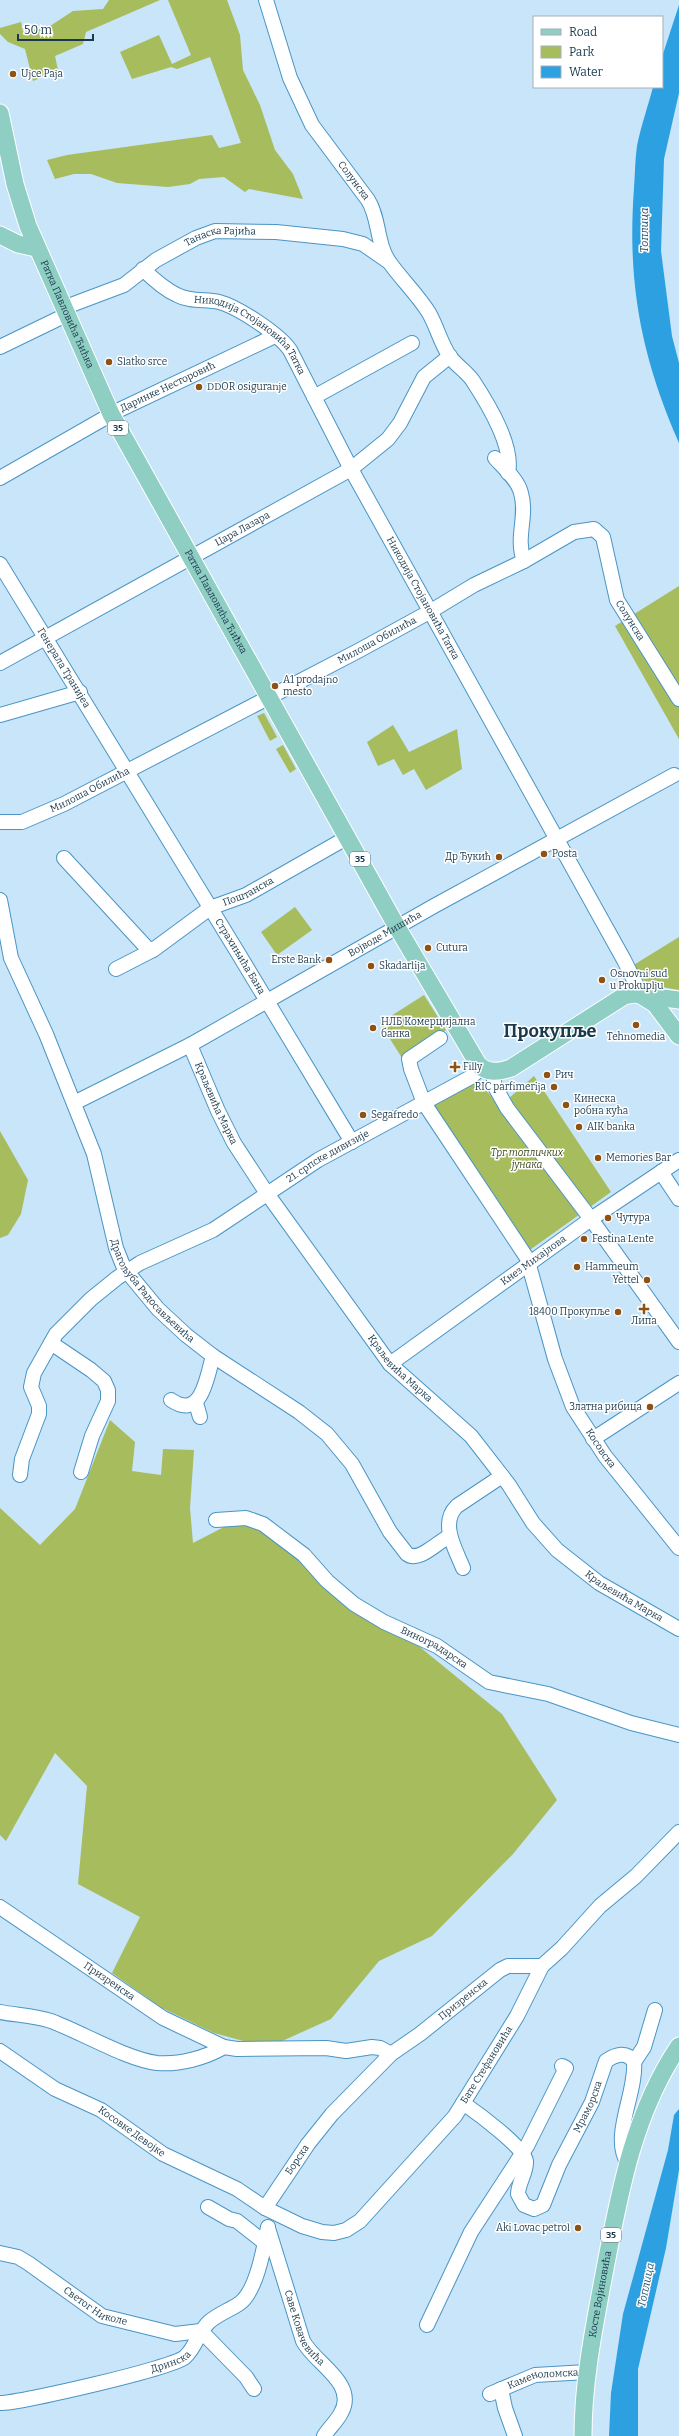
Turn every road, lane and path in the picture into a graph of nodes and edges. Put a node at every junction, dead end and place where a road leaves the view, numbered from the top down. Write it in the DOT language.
graph roads {
  1 [pos="266,0"];
  2 [pos="0,113"];
  3 [pos="4,151"];
  4 [pos="0,235"];
  5 [pos="36,248"];
  6 [pos="389,262"];
  7 [pos="143,269"];
  8 [pos="64,311"];
  9 [pos="275,336"];
  10 [pos="412,343"];
  11 [pos="0,346"];
  12 [pos="450,356"];
  13 [pos="314,397"];
  14 [pos="111,414"];
  15 [pos="495,458"];
  16 [pos="351,469"];
  17 [pos="508,473"];
  18 [pos="0,478"];
  19 [pos="601,534"];
  20 [pos="191,557"];
  21 [pos="524,561"];
  22 [pos="0,564"];
  23 [pos="431,612"];
  24 [pos="45,637"];
  25 [pos="0,663"];
  26 [pos="80,692"];
  27 [pos="270,697"];
  28 [pos="679,699"];
  29 [pos="0,715"];
  30 [pos="126,772"];
  31 [pos="674,775"];
  32 [pos="0,822"];
  33 [pos="348,837"];
  34 [pos="557,841"];
  35 [pos="64,858"];
  36 [pos="0,900"];
  37 [pos="210,908"];
  38 [pos="397,927"];
  39 [pos="153,950"];
  40 [pos="116,969"];
  41 [pos="642,996"];
  42 [pos="266,1000"];
  43 [pos="679,1000"];
  44 [pos="679,1014"];
  45 [pos="678,1035"];
  46 [pos="440,1038"];
  47 [pos="190,1045"];
  48 [pos="488,1069"];
  49 [pos="74,1103"];
  50 [pos="424,1103"];
  51 [pos="352,1142"];
  52 [pos="679,1160"];
  53 [pos="661,1172"];
  54 [pos="266,1192"];
  55 [pos="679,1199"];
  56 [pos="591,1220"];
  57 [pos="530,1265"];
  58 [pos="127,1272"];
  59 [pos="679,1342"];
  60 [pos="51,1344"];
  61 [pos="213,1356"];
  62 [pos="390,1364"];
  63 [pos="679,1383"];
  64 [pos="171,1400"];
  65 [pos="196,1403"];
  66 [pos="200,1417"];
  67 [pos="592,1439"];
  68 [pos="81,1472"];
  69 [pos="20,1475"];
  70 [pos="502,1476"];
  71 [pos="216,1520"];
  72 [pos="450,1536"];
  73 [pos="679,1548"];
  74 [pos="463,1568"];
  75 [pos="679,1629"];
  76 [pos="679,1735"];
  77 [pos="679,1832"];
  78 [pos="0,1907"];
  79 [pos="542,1966"];
  80 [pos="655,2010"];
  81 [pos="0,2012"];
  82 [pos="679,2046"];
  83 [pos="224,2047"];
  84 [pos="0,2051"];
  85 [pos="391,2054"];
  86 [pos="634,2062"];
  87 [pos="562,2066"];
  88 [pos="463,2103"];
  89 [pos="332,2114"];
  90 [pos="522,2153"];
  91 [pos="628,2164"];
  92 [pos="208,2207"];
  93 [pos="265,2208"];
  94 [pos="268,2227"];
  95 [pos="265,2243"];
  96 [pos="0,2253"];
  97 [pos="427,2325"];
  98 [pos="201,2331"];
  99 [pos="587,2372"];
  100 [pos="254,2389"];
  101 [pos="0,2403"];
  102 [pos="324,2436"];
  103 [pos="515,2436"];
  104 [pos="583,2436"];
  1 -- 6 [label="street, Солунска"];
  2 -- 3 [label="main road, Ратка Павловића Ћићка / 35"];
  3 -- 5 [label="main road, Ратка Павловића Ћићка / 35"];
  4 -- 5 [label="main road"];
  5 -- 8 [label="main road, Ратка Павловића Ћићка / 35"];
  6 -- 7 [label="street, Танаска Рајића"];
  6 -- 12 [label="street, Солунска"];
  7 -- 8 [label="street, Танаска Рајића"];
  7 -- 9 [label="street, Никодија Стојановића Татка"];
  8 -- 11 [label="street, Танаска Рајића"];
  8 -- 14 [label="main road, Ратка Павловића Ћићка / 35"];
  9 -- 13 [label="street, Никодија Стојановића Татка"];
  9 -- 14 [label="street, Даринке Несторовић"];
  10 -- 13 [label="street"];
  12 -- 16 [label="street, Цара Лазара"];
  12 -- 17 [label="street, Солунска"];
  13 -- 16 [label="street, Никодија Стојановића Татка"];
  14 -- 18 [label="street, Даринке Несторовић"];
  14 -- 20 [label="main road, Ратка Павловића Ћићка / 35"];
  15 -- 17 [label="street"];
  16 -- 20 [label="street, Цара Лазара"];
  16 -- 23 [label="street, Никодија Стојановића Татка"];
  17 -- 21 [label="street"];
  19 -- 21 [label="street, Милоша Обилића"];
  19 -- 28 [label="street, Солунска"];
  20 -- 24 [label="street, Цара Лазара"];
  20 -- 27 [label="main road, Ратка Павловића Ћићка / 35"];
  21 -- 23 [label="street, Милоша Обилића"];
  22 -- 24 [label="street, Генерала Транијеа"];
  23 -- 27 [label="street, Милоша Обилића"];
  23 -- 34 [label="street, Никодија Стојановића Татка"];
  24 -- 25 [label="street, Цара Лазара"];
  24 -- 26 [label="street, Генерала Транијеа"];
  26 -- 29 [label="street"];
  26 -- 30 [label="street, Генерала Транијеа"];
  27 -- 30 [label="street, Милоша Обилића"];
  27 -- 33 [label="main road, Ратка Павловића Ћићка / 35"];
  30 -- 32 [label="street, Милоша Обилића"];
  30 -- 37 [label="street, Страхињића Бана"];
  31 -- 34 [label="street, Војводе Мишића"];
  33 -- 37 [label="street, Поштанска"];
  33 -- 38 [label="main road, Ратка Павловића Ћићка / 35"];
  34 -- 38 [label="street, Војводе Мишића"];
  34 -- 41 [label="street, Никодија Стојановића Татка"];
  35 -- 39 [label="street"];
  36 -- 49 [label="street, Драгољуба Радосављевића"];
  37 -- 39 [label="street, Поштанска"];
  37 -- 42 [label="street, Страхињића Бана"];
  38 -- 42 [label="street, Војводе Мишића"];
  38 -- 48 [label="main road, Ратка Павловића Ћићка / 35"];
  39 -- 40 [label="street, Поштанска"];
  41 -- 43 [label="main road, 21. српске дивизије"];
  41 -- 45 [label="main road"];
  41 -- 48 [label="main road, 21. српске дивизије"];
  42 -- 47 [label="street, Војводе Мишића"];
  42 -- 51 [label="street, Страхињића Бана"];
  44 -- 45 [label="main road"];
  46 -- 50 [label="street"];
  47 -- 49 [label="street, Војводе Мишића"];
  47 -- 54 [label="street, Краљевића Марка"];
  48 -- 50 [label="street, 21. српске дивизије"];
  48 -- 56 [label="street"];
  49 -- 58 [label="street, Драгољуба Радосављевића"];
  50 -- 51 [label="street, 21. српске дивизије"];
  50 -- 57 [label="street"];
  51 -- 54 [label="street, 21. српске дивизије"];
  52 -- 53 [label="street, Кнез Михајлова"];
  53 -- 55 [label="street"];
  53 -- 56 [label="street, Кнез Михајлова"];
  54 -- 58 [label="street, 21. српске дивизије"];
  54 -- 62 [label="street, Краљевића Марка"];
  56 -- 57 [label="street, Кнез Михајлова"];
  56 -- 59 [label="street"];
  57 -- 62 [label="street, Кнез Михајлова"];
  57 -- 67 [label="street, Косовска"];
  58 -- 60 [label="street, 21. српске дивизије"];
  58 -- 61 [label="street, Драгољуба Радосављевића"];
  60 -- 68 [label="street"];
  60 -- 69 [label="street, 21. српске дивизије"];
  61 -- 65 [label="street"];
  61 -- 72 [label="street, Драгољуба Радосављевића"];
  62 -- 70 [label="street, Краљевића Марка"];
  63 -- 67 [label="street"];
  64 -- 65 [label="street"];
  65 -- 66 [label="street"];
  67 -- 73 [label="street, Косовска"];
  70 -- 72 [label="street"];
  70 -- 75 [label="street, Краљевића Марка"];
  71 -- 76 [label="street, Виноградарска"];
  72 -- 74 [label="street"];
  77 -- 79 [label="street, Бате Стефановића"];
  78 -- 83 [label="street, Призренска"];
  79 -- 85 [label="street, Призренска"];
  79 -- 88 [label="street, Бате Стефановића"];
  80 -- 86 [label="street"];
  81 -- 83 [label="street"];
  82 -- 91 [label="main road, Косте Војиновића / 35"];
  83 -- 85 [label="street, Призренска"];
  84 -- 93 [label="street, Косовке Девојке"];
  85 -- 89 [label="street, Призренска"];
  86 -- 90 [label="street, Мраморска"];
  86 -- 91 [label="street"];
  87 -- 90 [label="street"];
  88 -- 90 [label="street"];
  88 -- 93 [label="street, Бате Стефановића"];
  89 -- 93 [label="street, Борска"];
  90 -- 97 [label="street"];
  91 -- 99 [label="main road, Косте Војиновића / 35"];
  92 -- 95 [label="street"];
  93 -- 94 [label="street, Саве Ковачевића"];
  94 -- 95 [label="street, Дринска"];
  94 -- 102 [label="street, Саве Ковачевића"];
  95 -- 98 [label="street, Дринска"];
  96 -- 98 [label="street, Светог Николе"];
  98 -- 100 [label="street"];
  98 -- 101 [label="street, Дринска"];
  99 -- 103 [label="street, Каменоломска"];
  99 -- 104 [label="main road, Косте Војиновића / 35"];
}
